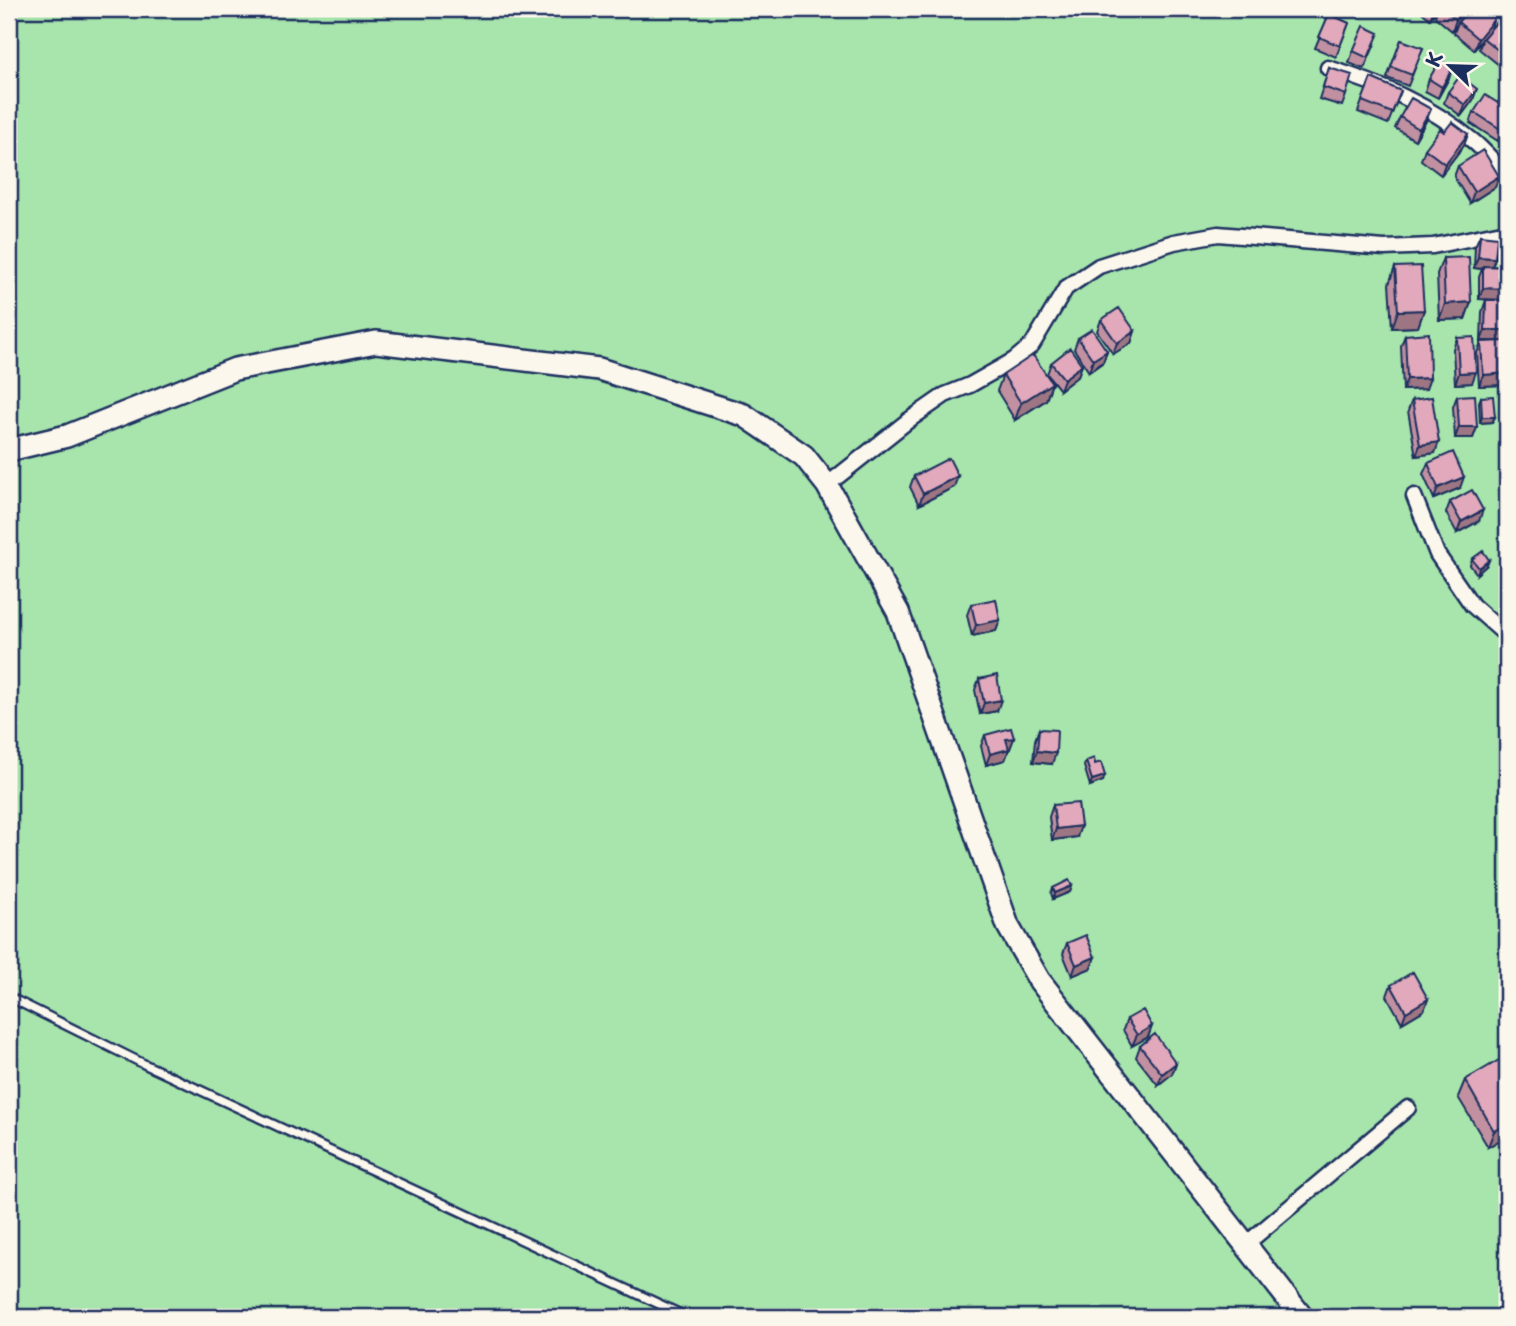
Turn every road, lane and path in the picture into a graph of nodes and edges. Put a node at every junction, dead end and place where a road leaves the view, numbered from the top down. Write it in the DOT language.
graph roads {
  1 [pos="1482,10"];
  2 [pos="1507,33"];
  3 [pos="1328,68"];
  4 [pos="1507,176"];
  5 [pos="1507,231"];
  6 [pos="9,450"];
  7 [pos="827,485"];
  8 [pos="1414,496"];
  9 [pos="1507,636"];
  10 [pos="9,997"];
  11 [pos="1408,1108"];
  12 [pos="1245,1245"];
  13 [pos="687,1317"];
  14 [pos="1302,1317"];
  1 -- 2 [label="street"];
  3 -- 4 [label="street"];
  5 -- 7 [label="street"];
  6 -- 7 [label="street"];
  7 -- 12 [label="street"];
  8 -- 9 [label="street"];
  10 -- 13 [label="lane"];
  11 -- 12 [label="street"];
  12 -- 14 [label="street"];
}
